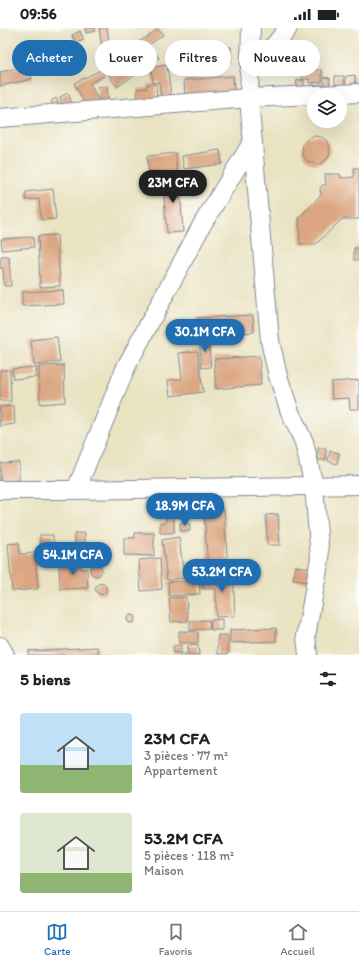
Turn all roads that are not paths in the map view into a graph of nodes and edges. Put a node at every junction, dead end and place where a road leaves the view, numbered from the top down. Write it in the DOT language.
graph roads {
  1 [pos="251,28"];
  2 [pos="288,28"];
  3 [pos="250,40"];
  4 [pos="279,40"];
  5 [pos="249,76"];
  6 [pos="359,93"];
  7 [pos="347,94"];
  8 [pos="307,95"];
  9 [pos="249,98"];
  10 [pos="0,118"];
  11 [pos="253,141"];
  12 [pos="359,484"];
  13 [pos="314,486"];
  14 [pos="0,490"];
  15 [pos="76,490"];
  16 [pos="0,646"];
  17 [pos="5,655"];
  18 [pos="308,655"];
  1 -- 3 [label="street"];
  2 -- 4 [label="street"];
  5 -- 9 [label="street"];
  6 -- 7 [label="street"];
  8 -- 9 [label="street"];
  9 -- 10 [label="street"];
  9 -- 11 [label="street"];
  11 -- 13 [label="street"];
  11 -- 15 [label="street"];
  12 -- 13 [label="street"];
  13 -- 15 [label="street"];
  13 -- 18 [label="street"];
  14 -- 15 [label="street"];
  16 -- 17 [label="street"];
}
